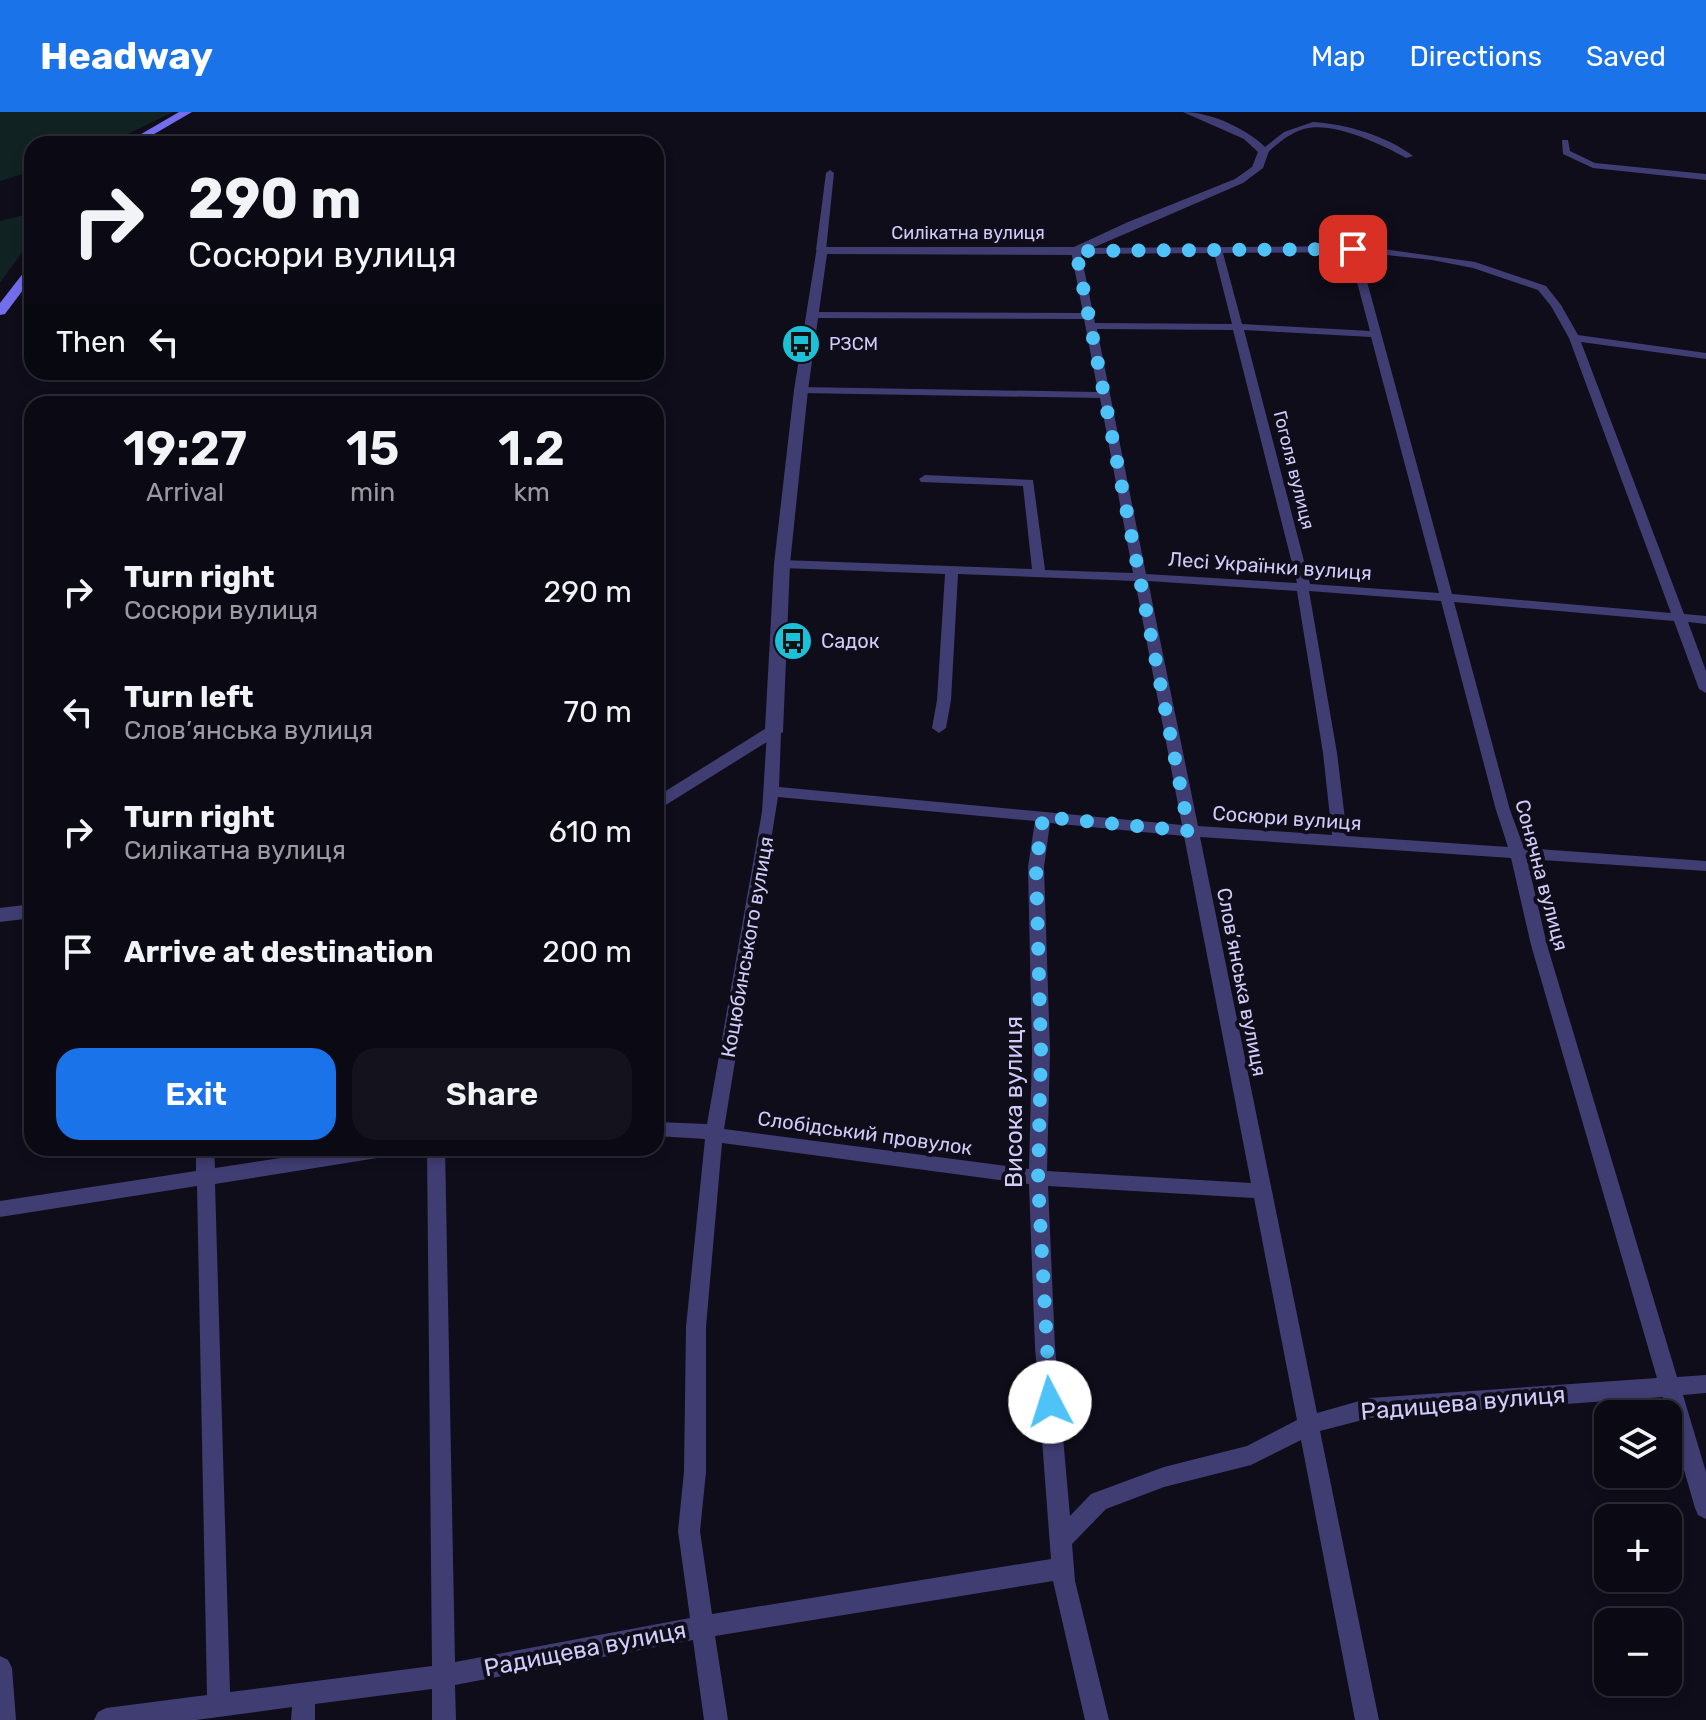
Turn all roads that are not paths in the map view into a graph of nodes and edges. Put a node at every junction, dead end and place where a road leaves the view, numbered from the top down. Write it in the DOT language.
graph roads {
  1 [pos="187,112"];
  2 [pos="1188,112"];
  3 [pos="144,136"];
  4 [pos="1565,142"];
  5 [pos="1264,151"];
  6 [pos="1409,156"];
  7 [pos="830,173"];
  8 [pos="1706,177"];
  9 [pos="1353,249"];
  10 [pos="821,250"];
  11 [pos="1076,251"];
  12 [pos="1218,251"];
  13 [pos="24,280"];
  14 [pos="0,311"];
  15 [pos="812,315"];
  16 [pos="1089,321"];
  17 [pos="1238,327"];
  18 [pos="1376,334"];
  19 [pos="1574,338"];
  20 [pos="1706,356"];
  21 [pos="801,390"];
  22 [pos="1103,395"];
  23 [pos="925,479"];
  24 [pos="782,564"];
  25 [pos="952,571"];
  26 [pos="1039,574"];
  27 [pos="1139,577"];
  28 [pos="1305,588"];
  29 [pos="1446,599"];
  30 [pos="1679,618"];
  31 [pos="1706,620"];
  32 [pos="1706,689"];
  33 [pos="939,728"];
  34 [pos="774,732"];
  35 [pos="771,791"];
  36 [pos="664,800"];
  37 [pos="1043,817"];
  38 [pos="1189,831"];
  39 [pos="1340,842"];
  40 [pos="1518,854"];
  41 [pos="1706,866"];
  42 [pos="24,912"];
  43 [pos="0,915"];
  44 [pos="664,1129"];
  45 [pos="714,1135"];
  46 [pos="205,1156"];
  47 [pos="347,1156"];
  48 [pos="436,1156"];
  49 [pos="1039,1178"];
  50 [pos="205,1179"];
  51 [pos="1261,1191"];
  52 [pos="0,1209"];
  53 [pos="1706,1384"];
  54 [pos="1672,1386"];
  55 [pos="1308,1425"];
  56 [pos="1706,1508"];
  57 [pos="1061,1540"];
  58 [pos="1063,1568"];
  59 [pos="702,1627"];
  60 [pos="0,1668"];
  61 [pos="443,1676"];
  62 [pos="304,1694"];
  63 [pos="219,1705"];
  64 [pos="4,1720"];
  65 [pos="106,1720"];
  66 [pos="303,1720"];
  67 [pos="444,1720"];
  68 [pos="716,1720"];
  69 [pos="1097,1720"];
  70 [pos="1367,1720"];
  1 -- 3 [label="main road"];
  2 -- 5 [label="street"];
  4 -- 8 [label="street"];
  5 -- 6 [label="street"];
  5 -- 11 [label="street"];
  7 -- 10 [label="street, Коцюбинського вулиця"];
  9 -- 12 [label="street, Силікатна вулиця"];
  9 -- 18 [label="street, Сонячна вулиця"];
  9 -- 19 [label="street, Силікатна вулиця"];
  10 -- 11 [label="street, Силікатна вулиця"];
  10 -- 15 [label="street, Коцюбинського вулиця"];
  11 -- 12 [label="street, Силікатна вулиця"];
  11 -- 16 [label="street, Слов’янська вулиця"];
  12 -- 17 [label="street, Гоголя вулиця"];
  13 -- 14 [label="main road"];
  15 -- 16 [label="street"];
  15 -- 21 [label="street, Коцюбинського вулиця"];
  16 -- 17 [label="street"];
  16 -- 22 [label="street, Слов’янська вулиця"];
  17 -- 18 [label="street"];
  17 -- 28 [label="street, Гоголя вулиця"];
  18 -- 29 [label="street, Сонячна вулиця"];
  19 -- 20 [label="street"];
  19 -- 30 [label="street"];
  21 -- 22 [label="street"];
  21 -- 24 [label="street, Коцюбинського вулиця"];
  22 -- 27 [label="street, Слов’янська вулиця"];
  23 -- 26 [label="street"];
  24 -- 25 [label="street, Лесі Українки вулиця"];
  24 -- 34 [label="street, Коцюбинського вулиця"];
  25 -- 26 [label="street, Лесі Українки вулиця"];
  25 -- 33 [label="street"];
  26 -- 27 [label="street, Лесі Українки вулиця"];
  27 -- 28 [label="street, Лесі Українки вулиця"];
  27 -- 38 [label="street, Слов’янська вулиця"];
  28 -- 29 [label="street, Лесі Українки вулиця"];
  28 -- 39 [label="street, Гоголя вулиця"];
  29 -- 30 [label="street, Лесі Українки вулиця"];
  29 -- 40 [label="street, Сонячна вулиця"];
  30 -- 31 [label="street, Лесі Українки вулиця"];
  30 -- 32 [label="street"];
  34 -- 35 [label="street, Коцюбинського вулиця"];
  34 -- 36 [label="street"];
  35 -- 37 [label="street, Сосюри вулиця"];
  35 -- 45 [label="street, Коцюбинського вулиця"];
  37 -- 38 [label="street, Сосюри вулиця"];
  37 -- 49 [label="street, Висока вулиця"];
  38 -- 39 [label="street, Сосюри вулиця"];
  38 -- 51 [label="street, Слов’янська вулиця"];
  39 -- 40 [label="street, Сосюри вулиця"];
  40 -- 41 [label="street, Сосюри вулиця"];
  40 -- 54 [label="street, Сонячна вулиця"];
  42 -- 43 [label="street"];
  44 -- 45 [label="street, Слобідський провулок"];
  45 -- 49 [label="street, Слобідський провулок"];
  45 -- 59 [label="street, Коцюбинського вулиця"];
  46 -- 50 [label="street"];
  47 -- 50 [label="street"];
  48 -- 61 [label="street"];
  49 -- 51 [label="street, Слобідський провулок"];
  49 -- 57 [label="street, Висока вулиця"];
  50 -- 52 [label="street"];
  50 -- 63 [label="street"];
  51 -- 55 [label="street, Слов’янська вулиця"];
  53 -- 54 [label="street, Радищева вулиця"];
  54 -- 55 [label="street, Радищева вулиця"];
  54 -- 56 [label="street, Сонячна вулиця"];
  55 -- 57 [label="street, Радищева вулиця"];
  55 -- 70 [label="street, Слов’янська вулиця"];
  57 -- 58 [label="street, Висока вулиця"];
  58 -- 59 [label="street, Радищева вулиця"];
  58 -- 69 [label="street, Висока вулиця"];
  59 -- 61 [label="street, Радищева вулиця"];
  59 -- 68 [label="street, Коцюбинського вулиця"];
  60 -- 64 [label="street"];
  61 -- 62 [label="street, Радищева вулиця"];
  61 -- 67 [label="street"];
  62 -- 63 [label="street, Радищева вулиця"];
  62 -- 66 [label="street"];
  63 -- 65 [label="street, Радищева вулиця"];
}
